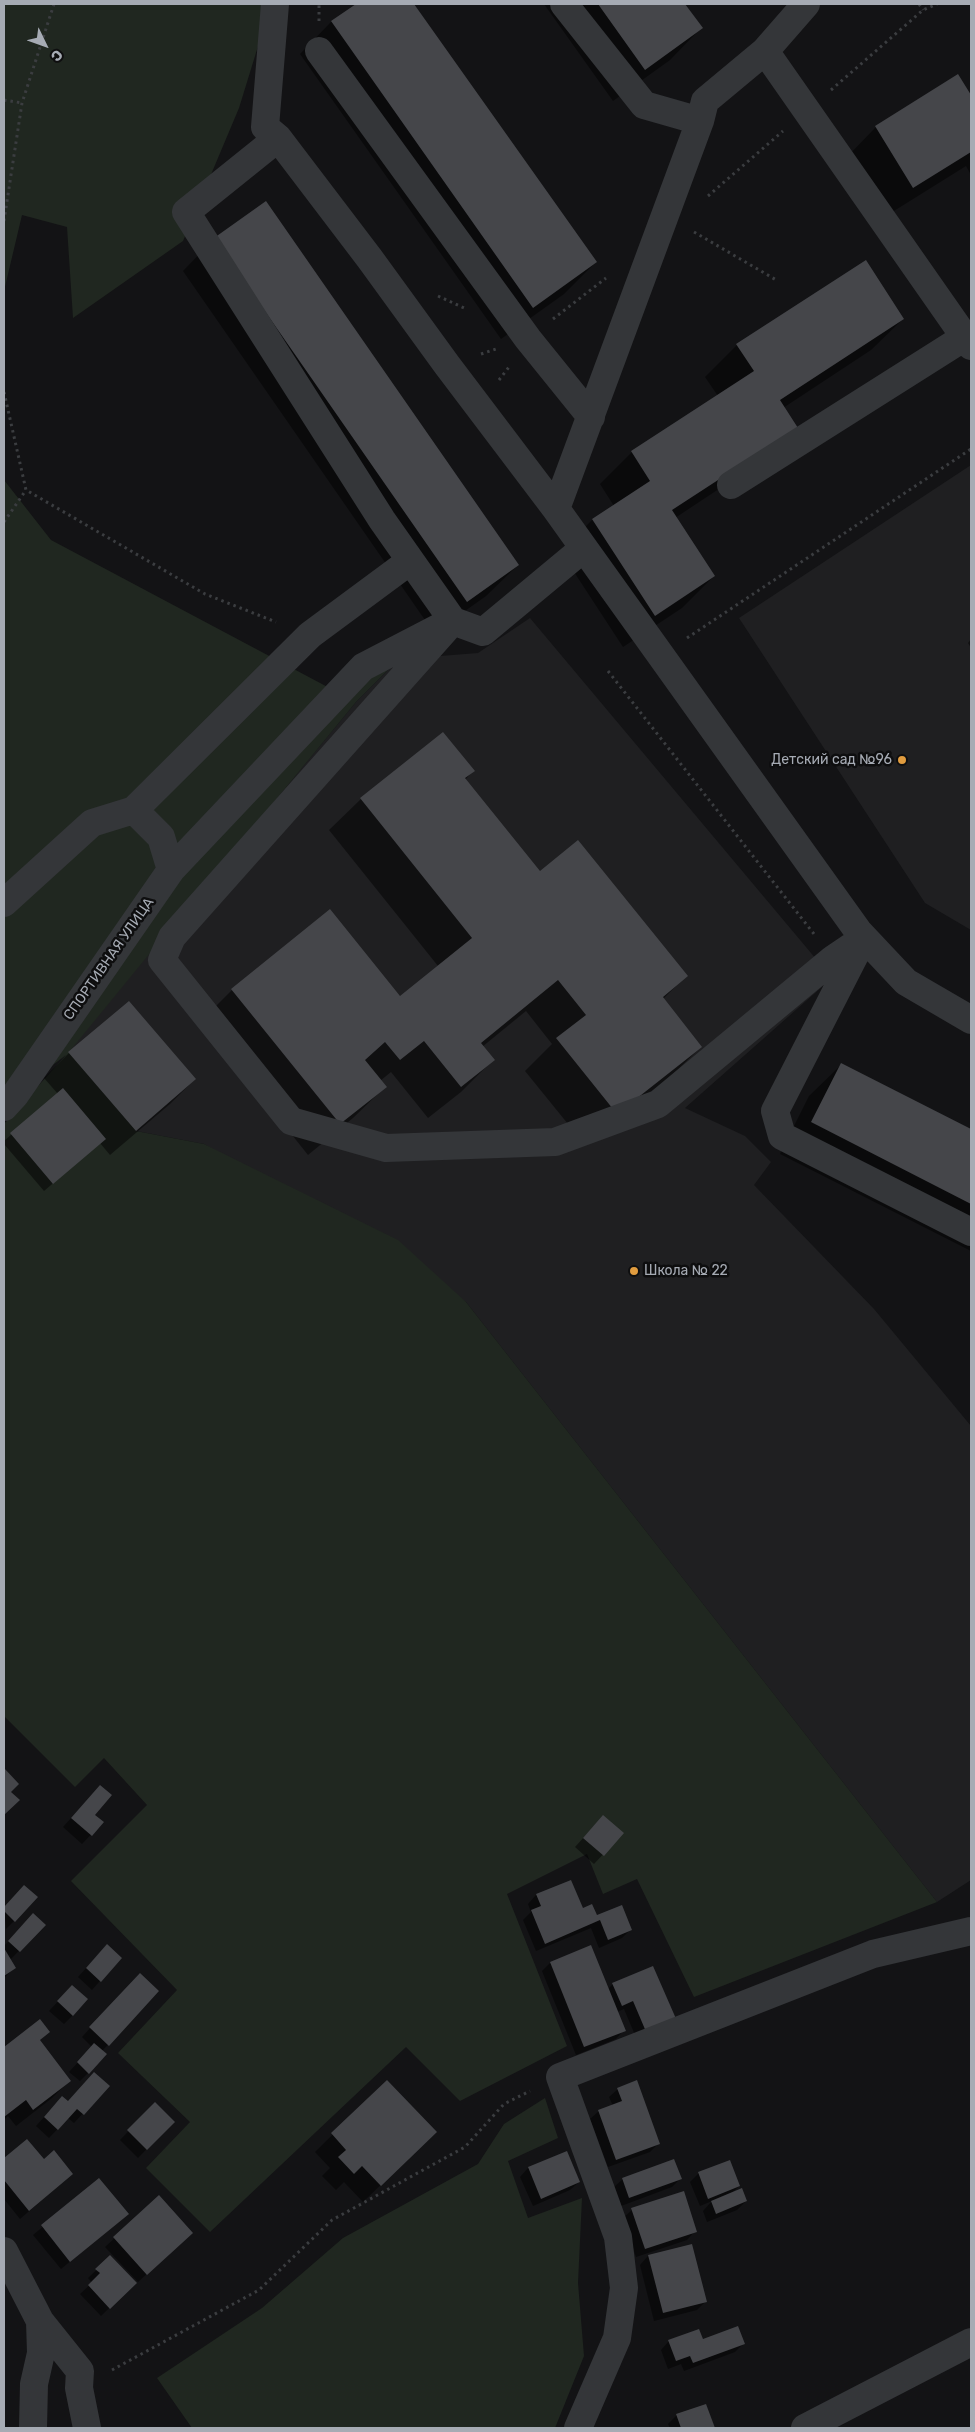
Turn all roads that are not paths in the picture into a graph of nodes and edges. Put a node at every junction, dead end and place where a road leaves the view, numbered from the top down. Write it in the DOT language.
graph roads {
  1 [pos="275,4"];
  2 [pos="564,4"];
  3 [pos="803,5"];
  4 [pos="319,51"];
  5 [pos="765,52"];
  6 [pos="700,121"];
  7 [pos="278,138"];
  8 [pos="968,341"];
  9 [pos="590,417"];
  10 [pos="731,485"];
  11 [pos="556,509"];
  12 [pos="584,548"];
  13 [pos="410,561"];
  14 [pos="453,621"];
  15 [pos="134,810"];
  16 [pos="171,870"];
  17 [pos="4,903"];
  18 [pos="864,938"];
  19 [pos="971,1020"];
  20 [pos="4,1107"];
  21 [pos="971,1232"];
  22 [pos="971,1931"];
  23 [pos="4,2251"];
  24 [pos="40,2321"];
  25 [pos="971,2342"];
  26 [pos="33,2428"];
  27 [pos="87,2428"];
  28 [pos="578,2428"];
  29 [pos="805,2428"];
  1 -- 7 [label="street"];
  2 -- 6 [label="street"];
  3 -- 5 [label="street"];
  4 -- 9 [label="street"];
  5 -- 6 [label="street"];
  5 -- 8 [label="street"];
  6 -- 9 [label="street"];
  7 -- 11 [label="street"];
  7 -- 13 [label="street"];
  8 -- 10 [label="street"];
  9 -- 11 [label="street"];
  11 -- 12 [label="street"];
  12 -- 14 [label="street"];
  12 -- 18 [label="street"];
  13 -- 14 [label="street"];
  13 -- 15 [label="street"];
  14 -- 16 [label="street, СПОРТИВНАЯ УЛИЦА"];
  14 -- 18 [label="street"];
  15 -- 16 [label="street"];
  15 -- 17 [label="street"];
  16 -- 20 [label="street, СПОРТИВНАЯ УЛИЦА"];
  18 -- 19 [label="street"];
  18 -- 21 [label="street"];
  22 -- 28 [label="street"];
  23 -- 24 [label="street"];
  24 -- 26 [label="street"];
  24 -- 27 [label="street"];
  25 -- 29 [label="street"];
}
